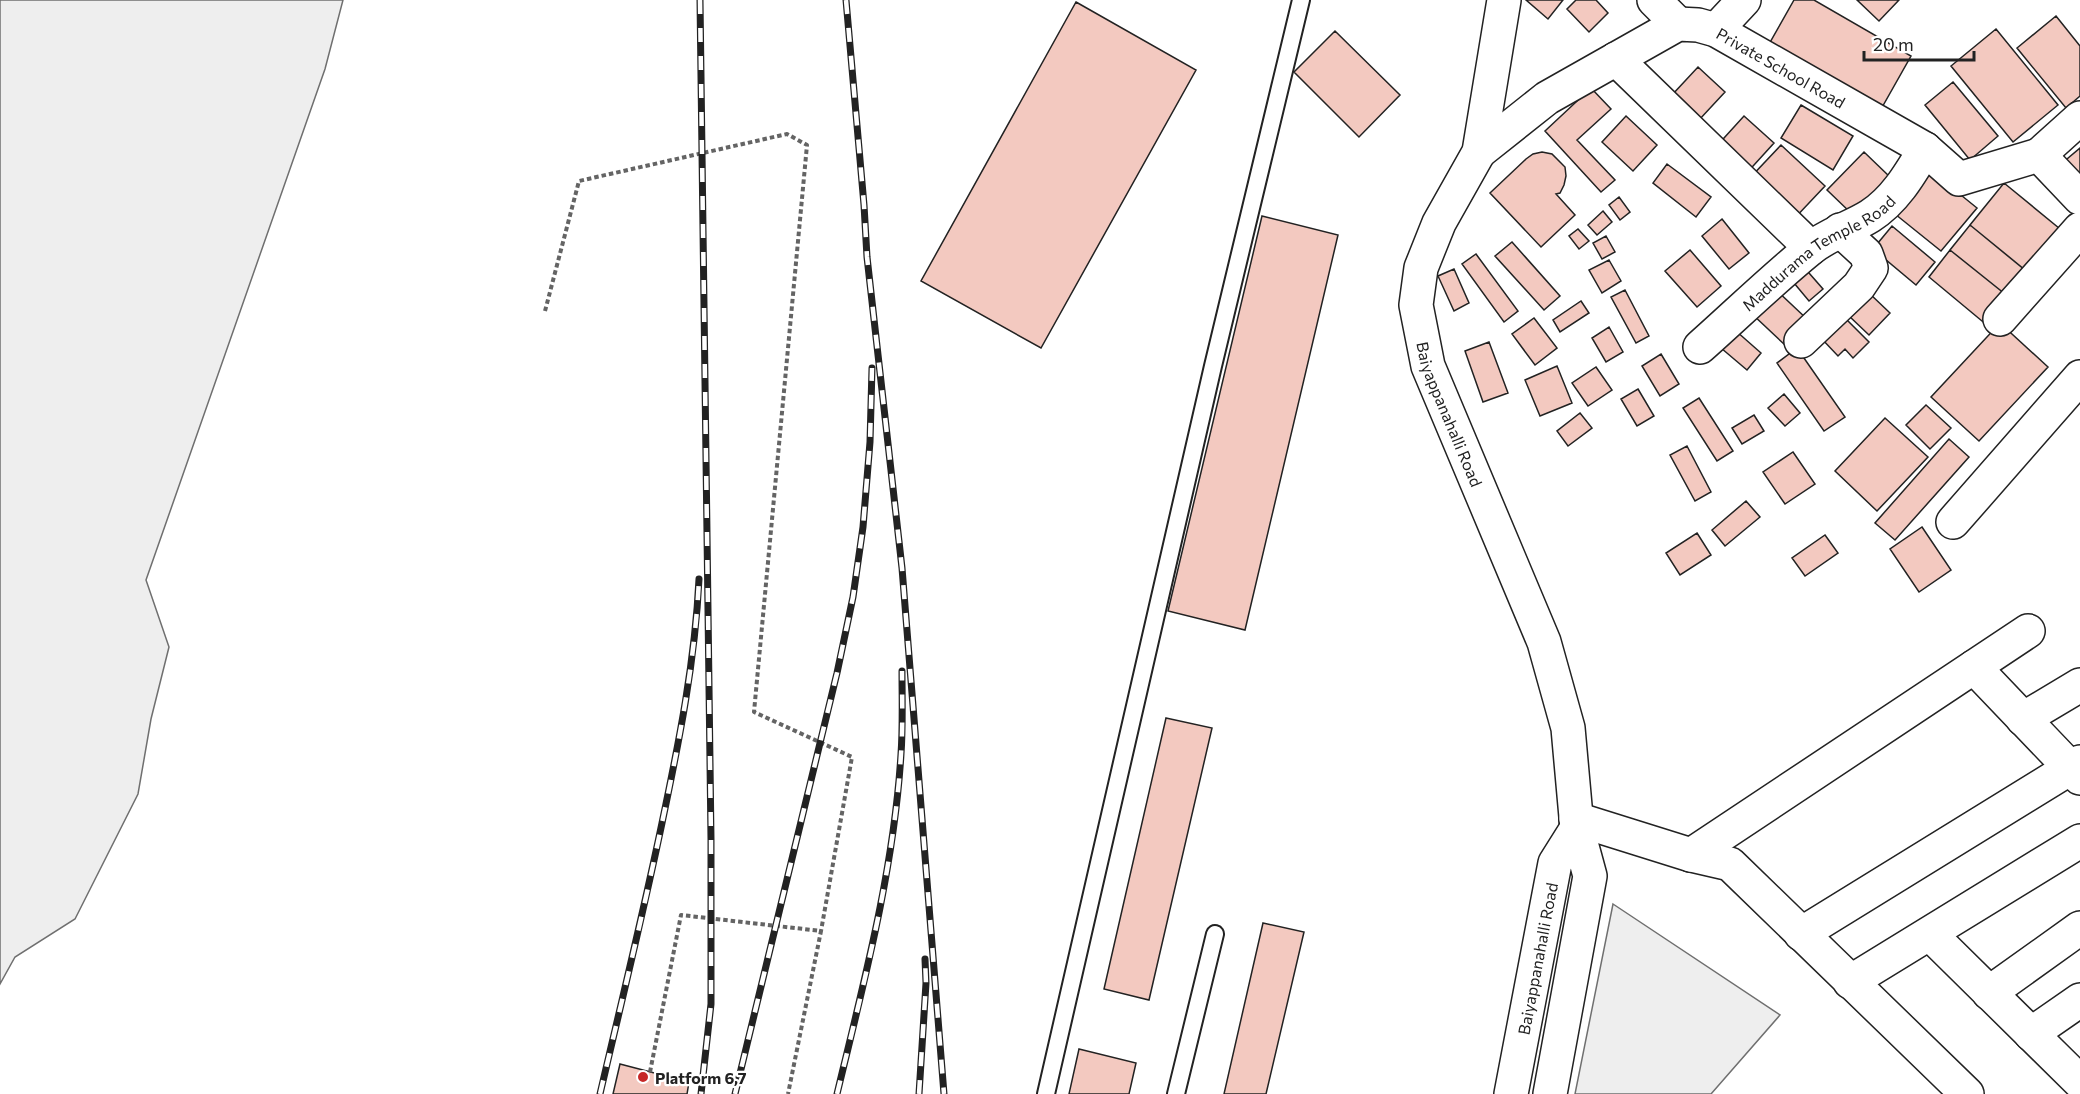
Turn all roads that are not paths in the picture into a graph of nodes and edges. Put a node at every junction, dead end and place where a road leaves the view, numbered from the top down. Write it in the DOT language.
graph roads {
  1 [pos="1301,0"];
  2 [pos="1504,0"];
  3 [pos="1654,0"];
  4 [pos="1744,0"];
  5 [pos="1678,24"];
  6 [pos="1716,30"];
  7 [pos="1616,59"];
  8 [pos="2080,118"];
  9 [pos="1925,149"];
  10 [pos="1479,152"];
  11 [pos="2039,156"];
  12 [pos="2080,198"];
  13 [pos="2080,229"];
  14 [pos="1840,230"];
  15 [pos="1811,248"];
  16 [pos="2000,319"];
  17 [pos="1801,341"];
  18 [pos="1700,347"];
  19 [pos="2080,377"];
  20 [pos="1953,522"];
  21 [pos="2028,632"];
  22 [pos="1974,667"];
  23 [pos="2080,685"];
  24 [pos="2023,719"];
  25 [pos="2077,769"];
  26 [pos="1576,824"];
  27 [pos="2080,841"];
  28 [pos="1691,855"];
  29 [pos="2080,928"];
  30 [pos="1215,934"];
  31 [pos="1801,934"];
  32 [pos="1930,934"];
  33 [pos="1850,982"];
  34 [pos="1989,993"];
  35 [pos="2080,999"];
  36 [pos="2031,1034"];
  37 [pos="2078,1078"];
  38 [pos="1046,1094"];
  39 [pos="1176,1094"];
  40 [pos="1511,1094"];
  41 [pos="1550,1094"];
  42 [pos="1967,1094"];
  1 -- 38 [label="lane"];
  2 -- 10 [label="street, Baiyappanahalli Road"];
  3 -- 5 [label="street"];
  4 -- 6 [label="street"];
  5 -- 6 [label="street, Private School Road"];
  5 -- 7 [label="street"];
  6 -- 9 [label="street, Private School Road"];
  7 -- 10 [label="street"];
  7 -- 15 [label="street"];
  8 -- 11 [label="street"];
  9 -- 11 [label="street, Private School Road"];
  9 -- 14 [label="street, Maddurama Temple Road"];
  10 -- 26 [label="street, Baiyappanahalli Road"];
  11 -- 12 [label="street"];
  13 -- 16 [label="street"];
  14 -- 15 [label="street, Maddurama Temple Road"];
  14 -- 17 [label="street"];
  15 -- 18 [label="street, Maddurama Temple Road"];
  19 -- 20 [label="street"];
  21 -- 22 [label="street"];
  22 -- 24 [label="street"];
  22 -- 28 [label="street"];
  23 -- 24 [label="street"];
  24 -- 25 [label="street"];
  25 -- 31 [label="street"];
  26 -- 28 [label="street"];
  26 -- 40 [label="street, Baiyappanahalli Road"];
  26 -- 41 [label="street, Baiyappanahalli Road"];
  27 -- 32 [label="street"];
  28 -- 31 [label="street"];
  29 -- 34 [label="street"];
  30 -- 39 [label="lane"];
  31 -- 33 [label="street"];
  32 -- 33 [label="street"];
  32 -- 34 [label="street"];
  33 -- 42 [label="street"];
  34 -- 36 [label="street"];
  35 -- 36 [label="street"];
  36 -- 37 [label="street"];
}
